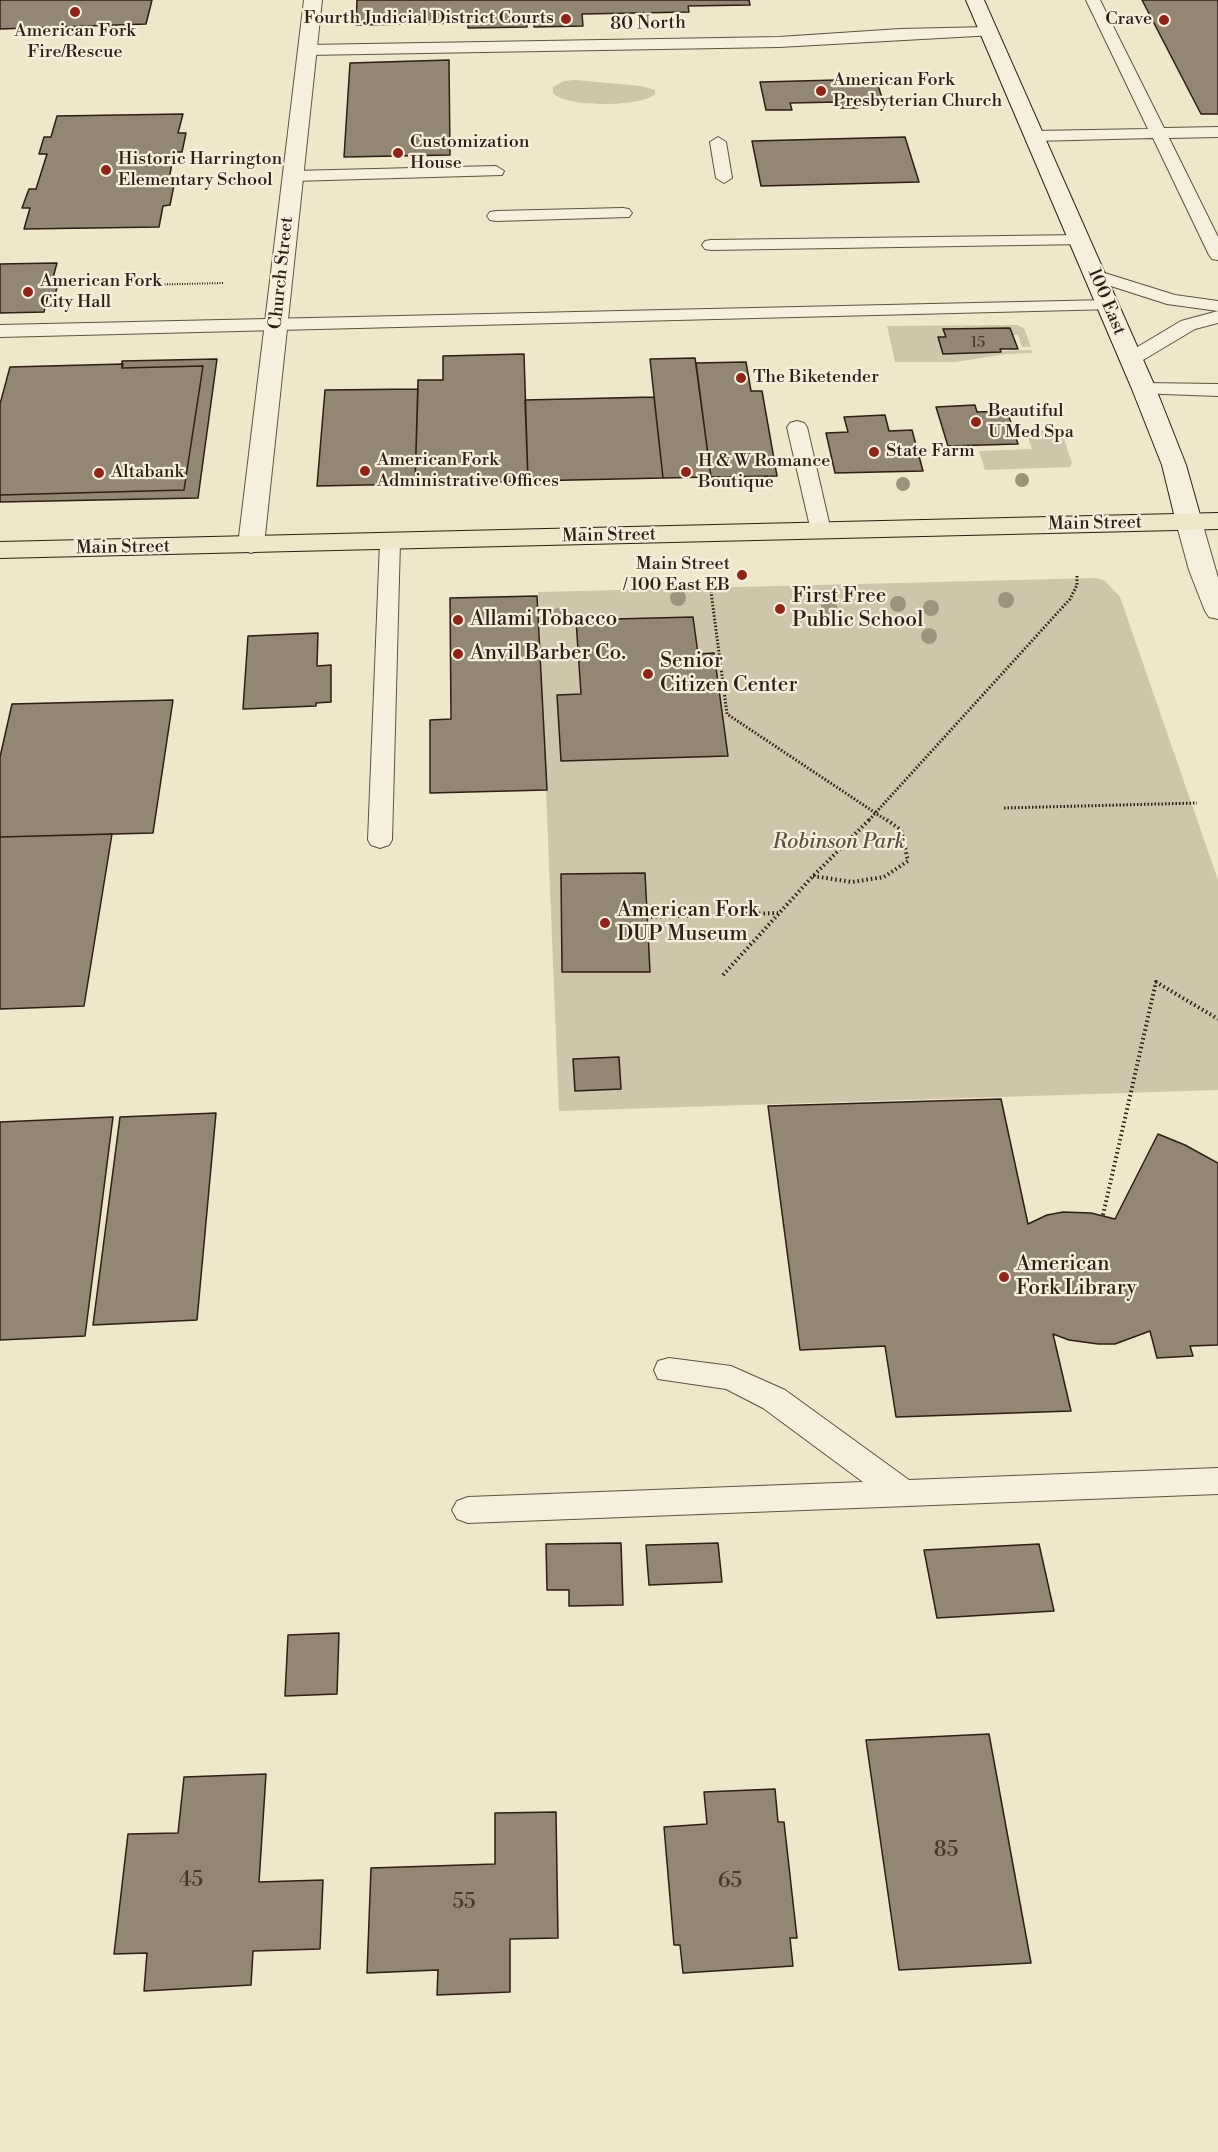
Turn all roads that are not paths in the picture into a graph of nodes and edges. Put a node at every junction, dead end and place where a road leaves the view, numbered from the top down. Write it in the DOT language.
graph roads {
  1 [pos="313,0"];
  2 [pos="975,0"];
  3 [pos="1093,0"];
  4 [pos="989,32"];
  5 [pos="307,50"];
  6 [pos="1218,132"];
  7 [pos="1159,133"];
  8 [pos="1034,136"];
  9 [pos="718,142"];
  10 [pos="496,171"];
  11 [pos="293,176"];
  12 [pos="724,178"];
  13 [pos="623,213"];
  14 [pos="496,216"];
  15 [pos="1079,240"];
  16 [pos="711,245"];
  17 [pos="1218,255"];
  18 [pos="1095,275"];
  19 [pos="1108,305"];
  20 [pos="1218,306"];
  21 [pos="1218,317"];
  22 [pos="276,325"];
  23 [pos="0,331"];
  24 [pos="1131,359"];
  25 [pos="1144,389"];
  26 [pos="1218,390"];
  27 [pos="797,428"];
  28 [pos="1218,521"];
  29 [pos="1189,522"];
  30 [pos="821,531"];
  31 [pos="390,542"];
  32 [pos="251,545"];
  33 [pos="0,550"];
  34 [pos="1218,611"];
  35 [pos="380,840"];
  36 [pos="669,1370"];
  37 [pos="1218,1481"];
  38 [pos="903,1493"];
  39 [pos="468,1510"];
  1 -- 5 [label="street, Church Street"];
  2 -- 4 [label="street, 100 East"];
  3 -- 7 [label="lane"];
  4 -- 5 [label="lane, 80 North"];
  4 -- 8 [label="street, 100 East"];
  5 -- 11 [label="street, Church Street"];
  6 -- 7 [label="lane"];
  7 -- 8 [label="lane"];
  7 -- 17 [label="lane"];
  8 -- 15 [label="street, 100 East"];
  9 -- 12 [label="lane"];
  10 -- 11 [label="lane"];
  11 -- 22 [label="street, Church Street"];
  13 -- 14 [label="lane"];
  15 -- 16 [label="lane"];
  15 -- 18 [label="street, 100 East"];
  18 -- 19 [label="street, 100 East"];
  18 -- 20 [label="lane"];
  19 -- 22 [label="lane"];
  19 -- 24 [label="street, 100 East"];
  21 -- 24 [label="lane"];
  22 -- 23 [label="lane"];
  22 -- 32 [label="street, Church Street"];
  24 -- 25 [label="street, 100 East"];
  25 -- 26 [label="lane"];
  25 -- 29 [label="street, 100 East"];
  27 -- 30 [label="lane"];
  28 -- 29 [label="main road, Main Street"];
  29 -- 30 [label="main road, Main Street"];
  29 -- 34 [label="street, 100 East"];
  30 -- 31 [label="main road, Main Street"];
  31 -- 32 [label="main road, Main Street"];
  31 -- 35 [label="lane"];
  32 -- 33 [label="main road, Main Street"];
  36 -- 38 [label="lane"];
  37 -- 38 [label="lane"];
  38 -- 39 [label="lane"];
}
